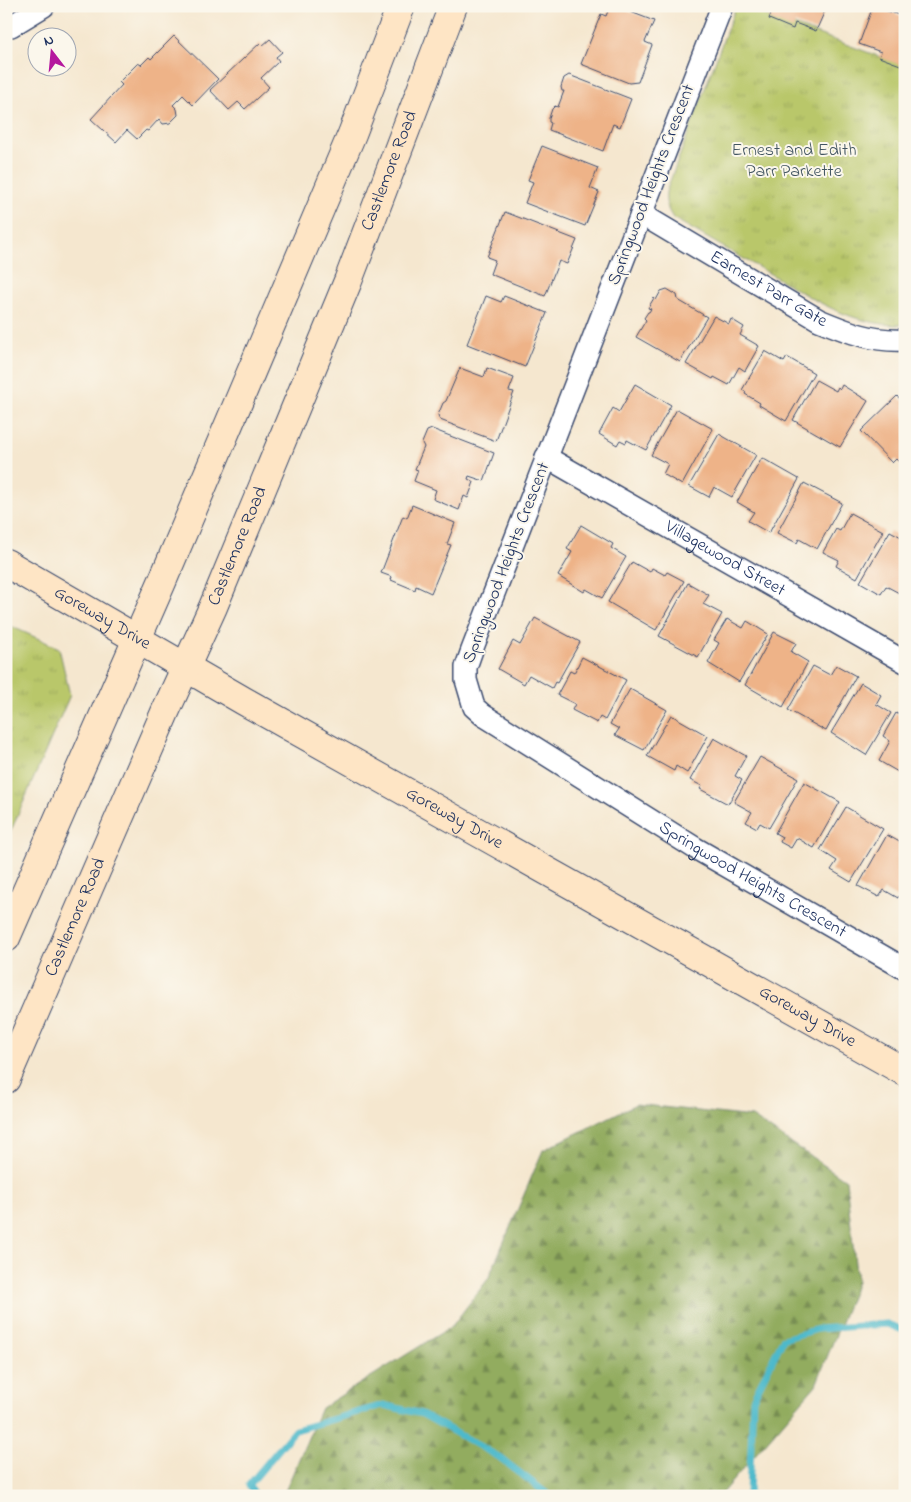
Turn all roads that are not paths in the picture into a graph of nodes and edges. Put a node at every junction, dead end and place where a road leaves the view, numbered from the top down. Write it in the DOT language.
graph roads {
  1 [pos="44,6"];
  2 [pos="401,6"];
  3 [pos="453,6"];
  4 [pos="722,6"];
  5 [pos="6,26"];
  6 [pos="641,214"];
  7 [pos="905,340"];
  8 [pos="546,457"];
  9 [pos="6,563"];
  10 [pos="136,639"];
  11 [pos="905,662"];
  12 [pos="186,667"];
  13 [pos="6,938"];
  14 [pos="905,969"];
  15 [pos="905,1072"];
  16 [pos="6,1079"];
  1 -- 5 [label="street"];
  2 -- 10 [label="main road"];
  3 -- 12 [label="main road, Castlemore Road"];
  4 -- 6 [label="street, Springwood Heights Crescent"];
  6 -- 7 [label="street, Earnest Parr Gate"];
  6 -- 8 [label="street, Springwood Heights Crescent"];
  8 -- 11 [label="street, Villagewood Street"];
  8 -- 14 [label="street, Springwood Heights Crescent"];
  9 -- 10 [label="main road, Goreway Drive"];
  10 -- 12 [label="main road, Goreway Drive"];
  10 -- 13 [label="main road"];
  12 -- 15 [label="main road, Goreway Drive"];
  12 -- 16 [label="main road, Castlemore Road"];
}
